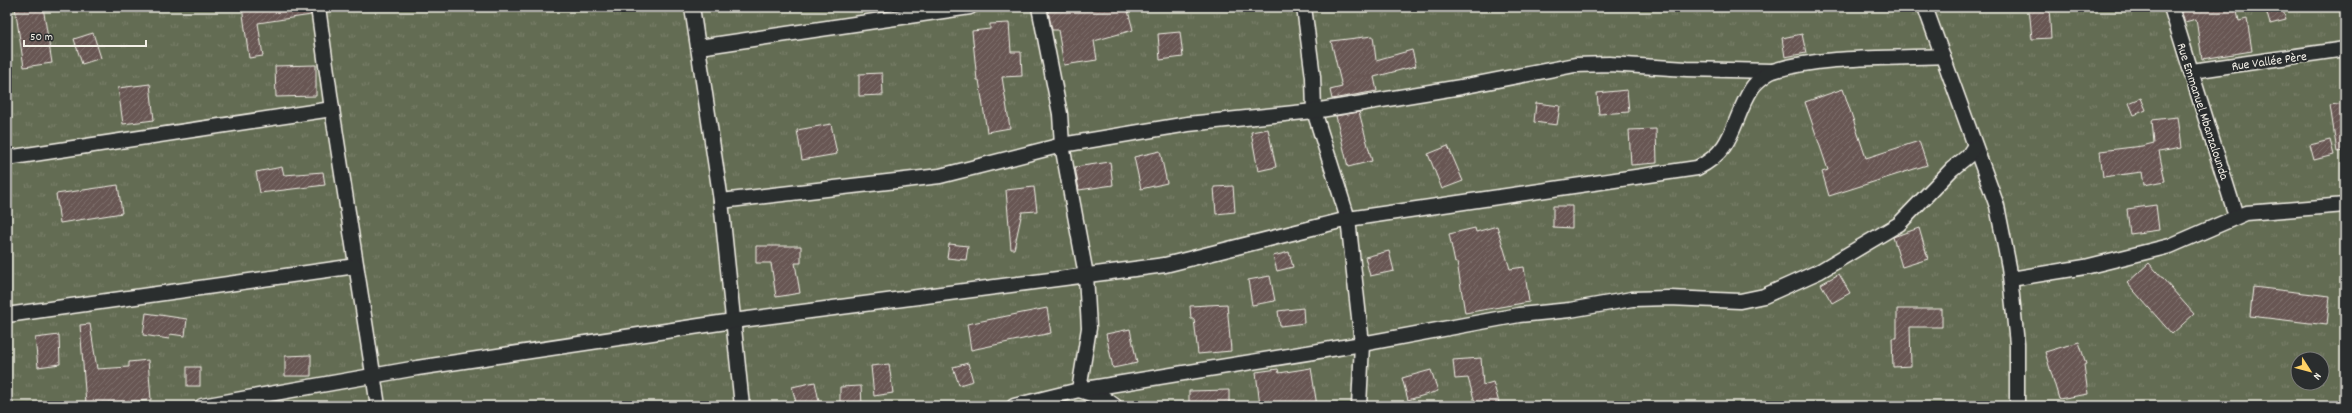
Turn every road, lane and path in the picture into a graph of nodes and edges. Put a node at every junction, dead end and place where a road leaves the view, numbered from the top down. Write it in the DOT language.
graph roads {
  1 [pos="318,7"];
  2 [pos="692,7"];
  3 [pos="970,7"];
  4 [pos="1039,7"];
  5 [pos="1304,7"];
  6 [pos="1925,7"];
  7 [pos="2171,7"];
  8 [pos="699,47"];
  9 [pos="2345,49"];
  10 [pos="1943,56"];
  11 [pos="1771,71"];
  12 [pos="2192,71"];
  13 [pos="332,109"];
  14 [pos="1314,111"];
  15 [pos="1062,145"];
  16 [pos="1974,146"];
  17 [pos="7,158"];
  18 [pos="720,202"];
  19 [pos="2345,205"];
  20 [pos="2236,216"];
  21 [pos="1348,219"];
  22 [pos="356,266"];
  23 [pos="1086,275"];
  24 [pos="2011,279"];
  25 [pos="7,315"];
  26 [pos="733,321"];
  27 [pos="1362,344"];
  28 [pos="373,377"];
  29 [pos="1078,390"];
  30 [pos="202,406"];
  31 [pos="378,406"];
  32 [pos="742,406"];
  33 [pos="1014,406"];
  34 [pos="1115,406"];
  35 [pos="1359,406"];
  36 [pos="2017,406"];
  1 -- 13 [label="street"];
  2 -- 8 [label="street"];
  3 -- 8 [label="street"];
  4 -- 15 [label="street"];
  5 -- 14 [label="street"];
  6 -- 10 [label="street"];
  7 -- 12 [label="street, Rue Emmanuel Mbanzalounda"];
  8 -- 18 [label="street"];
  9 -- 12 [label="street, Rue Vallée Père"];
  10 -- 11 [label="street"];
  10 -- 16 [label="street"];
  11 -- 14 [label="street"];
  11 -- 21 [label="street"];
  12 -- 20 [label="street, Rue Emmanuel Mbanzalounda"];
  13 -- 17 [label="street"];
  13 -- 22 [label="street"];
  14 -- 15 [label="street"];
  14 -- 21 [label="street"];
  15 -- 18 [label="street"];
  15 -- 23 [label="street"];
  16 -- 24 [label="street"];
  16 -- 27 [label="street"];
  18 -- 26 [label="street"];
  19 -- 20 [label="street"];
  20 -- 24 [label="street"];
  21 -- 23 [label="street"];
  21 -- 27 [label="street"];
  22 -- 25 [label="street"];
  22 -- 28 [label="street"];
  23 -- 26 [label="street"];
  23 -- 29 [label="street"];
  24 -- 36 [label="street"];
  26 -- 28 [label="street"];
  26 -- 32 [label="street"];
  27 -- 29 [label="street"];
  27 -- 35 [label="street"];
  28 -- 30 [label="street"];
  28 -- 31 [label="street"];
  29 -- 33 [label="street"];
  29 -- 34 [label="street"];
}
